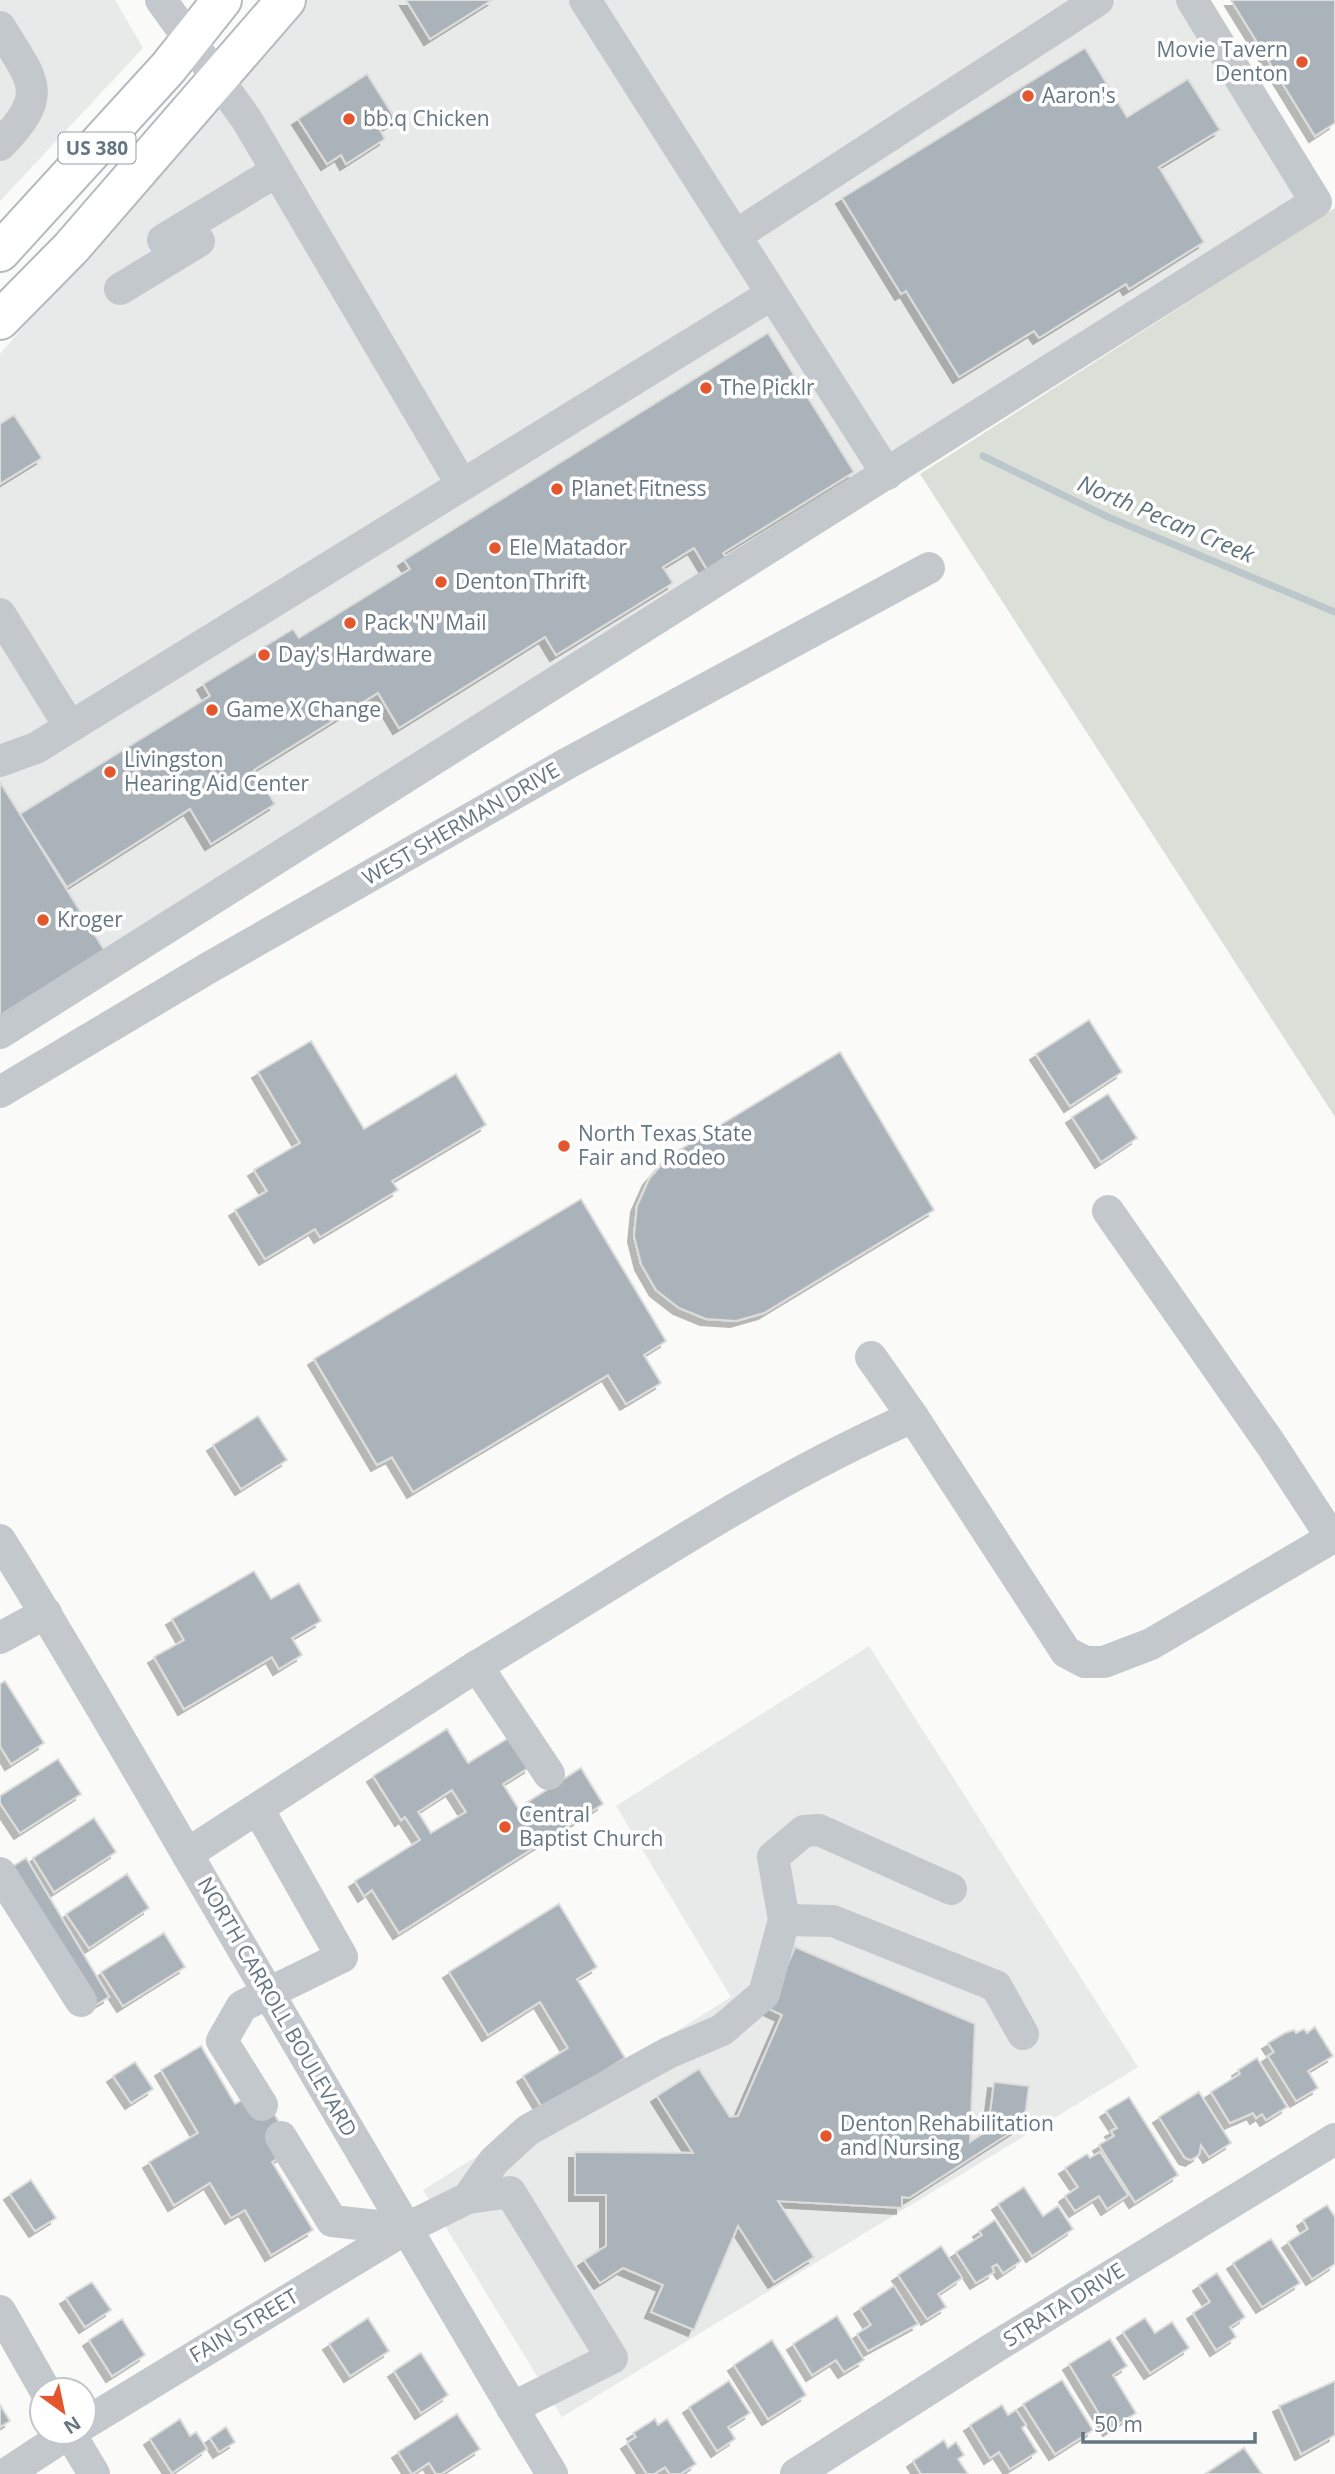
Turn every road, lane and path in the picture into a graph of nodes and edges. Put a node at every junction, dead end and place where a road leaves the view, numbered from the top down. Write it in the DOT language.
graph roads {
  1 [pos="161,0"];
  2 [pos="222,0"];
  3 [pos="285,0"];
  4 [pos="585,0"];
  5 [pos="1098,0"];
  6 [pos="1192,0"];
  7 [pos="189,39"];
  8 [pos="4,42"];
  9 [pos="217,79"];
  10 [pos="0,145"];
  11 [pos="277,171"];
  12 [pos="1325,196"];
  13 [pos="224,225"];
  14 [pos="735,236"];
  15 [pos="163,240"];
  16 [pos="0,252"];
  17 [pos="120,289"];
  18 [pos="772,294"];
  19 [pos="0,320"];
  20 [pos="887,474"];
  21 [pos="462,485"];
  22 [pos="929,568"];
  23 [pos="0,614"];
  24 [pos="70,727"];
  25 [pos="0,761"];
  26 [pos="0,1033"];
  27 [pos="0,1092"];
  28 [pos="1108,1211"];
  29 [pos="871,1357"];
  30 [pos="913,1417"];
  31 [pos="1333,1537"];
  32 [pos="0,1541"];
  33 [pos="46,1612"];
  34 [pos="0,1638"];
  35 [pos="477,1666"];
  36 [pos="549,1774"];
  37 [pos="258,1809"];
  38 [pos="187,1854"];
  39 [pos="0,1872"];
  40 [pos="951,1889"];
  41 [pos="784,1920"];
  42 [pos="271,1994"];
  43 [pos="81,2001"];
  44 [pos="1023,2034"];
  45 [pos="262,2105"];
  46 [pos="281,2137"];
  47 [pos="1335,2139"];
  48 [pos="468,2198"];
  49 [pos="405,2228"];
  50 [pos="0,2311"];
  51 [pos="37,2376"];
  52 [pos="512,2408"];
  53 [pos="98,2415"];
  54 [pos="49,2446"];
  55 [pos="78,2446"];
  56 [pos="6,2474"];
  57 [pos="94,2474"];
  58 [pos="552,2474"];
  59 [pos="796,2474"];
  1 -- 7 [label="street"];
  2 -- 7 [label="main road, US 380"];
  3 -- 9 [label="main road, US 380"];
  4 -- 14 [label="street"];
  5 -- 14 [label="street"];
  6 -- 12 [label="street"];
  7 -- 9 [label="street"];
  7 -- 16 [label="main road, US 380"];
  8 -- 10 [label="street"];
  9 -- 11 [label="street"];
  9 -- 19 [label="main road, US 380"];
  11 -- 15 [label="street"];
  11 -- 21 [label="street"];
  12 -- 20 [label="street"];
  13 -- 17 [label="street"];
  14 -- 18 [label="street"];
  18 -- 20 [label="street"];
  18 -- 21 [label="street"];
  20 -- 26 [label="street"];
  21 -- 24 [label="street"];
  22 -- 27 [label="street, WEST SHERMAN DRIVE"];
  23 -- 24 [label="street"];
  24 -- 25 [label="street"];
  28 -- 31 [label="street"];
  29 -- 30 [label="street"];
  30 -- 31 [label="street"];
  30 -- 35 [label="street"];
  32 -- 33 [label="street, NORTH CARROLL BOULEVARD"];
  33 -- 34 [label="street"];
  33 -- 38 [label="street, NORTH CARROLL BOULEVARD"];
  35 -- 36 [label="street"];
  35 -- 37 [label="street"];
  37 -- 38 [label="street"];
  37 -- 42 [label="street"];
  38 -- 42 [label="street, NORTH CARROLL BOULEVARD"];
  39 -- 43 [label="street"];
  40 -- 41 [label="street"];
  41 -- 44 [label="street"];
  41 -- 48 [label="street"];
  42 -- 45 [label="street"];
  42 -- 49 [label="street, NORTH CARROLL BOULEVARD"];
  46 -- 49 [label="street"];
  47 -- 59 [label="street, STRATA DRIVE"];
  48 -- 49 [label="street, FAIN STREET"];
  48 -- 52 [label="street"];
  49 -- 52 [label="street, NORTH CARROLL BOULEVARD"];
  49 -- 53 [label="street, FAIN STREET"];
  50 -- 51 [label="street"];
  52 -- 58 [label="street, NORTH CARROLL BOULEVARD"];
  54 -- 56 [label="street"];
  55 -- 57 [label="street"];
}
